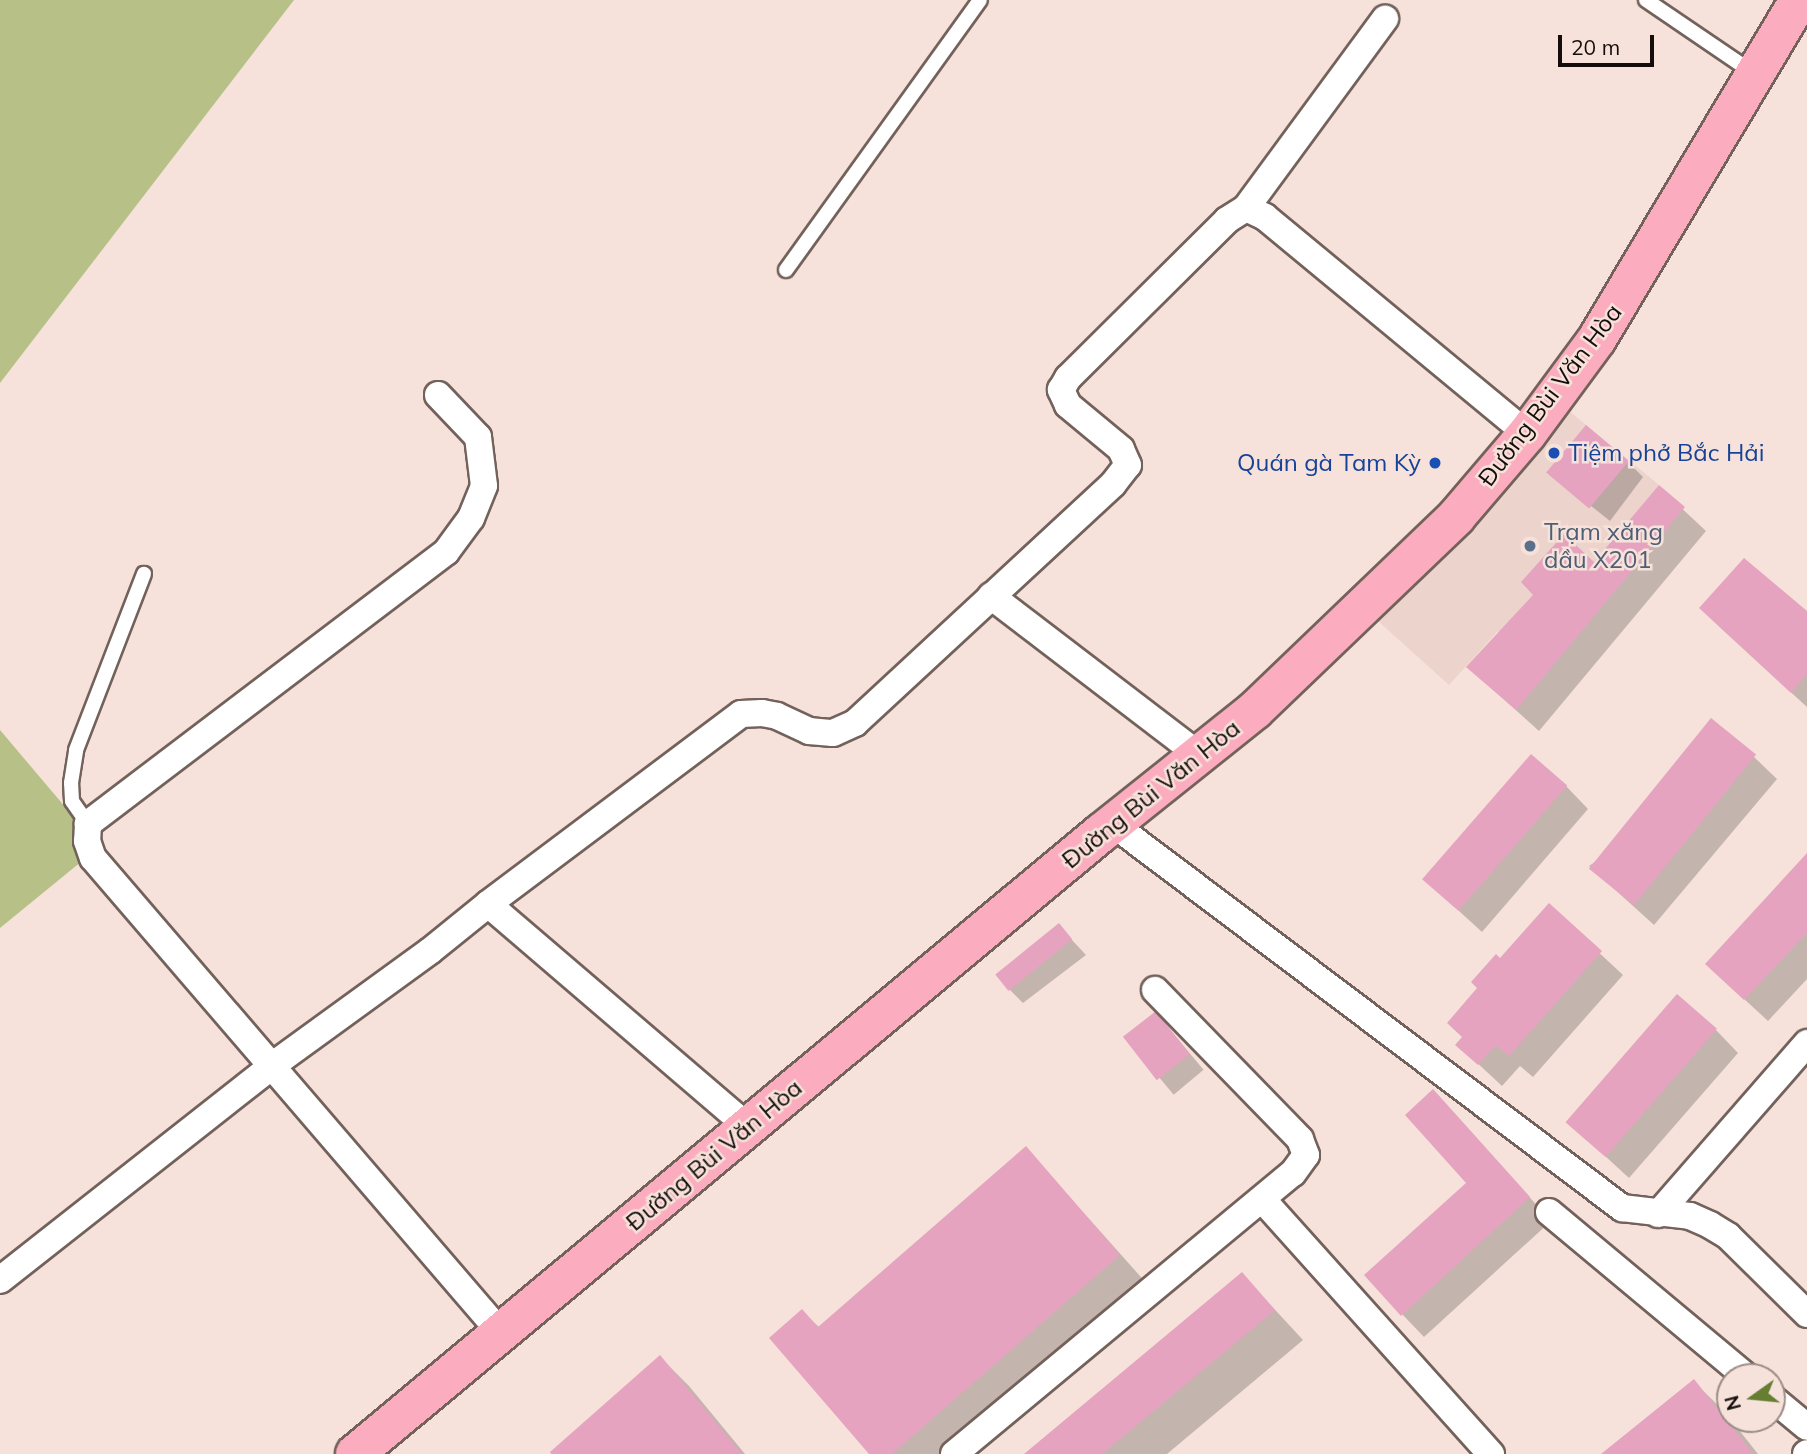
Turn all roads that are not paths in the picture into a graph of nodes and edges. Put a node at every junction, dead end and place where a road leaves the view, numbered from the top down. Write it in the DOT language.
graph roads {
  1 [pos="980,0"];
  2 [pos="1646,0"];
  3 [pos="1799,0"];
  4 [pos="1385,19"];
  5 [pos="1756,75"];
  6 [pos="1246,208"];
  7 [pos="786,270"];
  8 [pos="438,395"];
  9 [pos="1527,434"];
  10 [pos="144,574"];
  11 [pos="991,596"];
  12 [pos="1200,756"];
  13 [pos="88,824"];
  14 [pos="1113,824"];
  15 [pos="488,904"];
  16 [pos="1156,990"];
  17 [pos="1807,1043"];
  18 [pos="273,1065"];
  19 [pos="747,1126"];
  20 [pos="1262,1199"];
  21 [pos="1549,1212"];
  22 [pos="1658,1214"];
  23 [pos="0,1280"];
  24 [pos="1807,1314"];
  25 [pos="501,1333"];
  26 [pos="1730,1363"];
  27 [pos="1786,1410"];
  28 [pos="1807,1427"];
  29 [pos="355,1454"];
  30 [pos="954,1454"];
  31 [pos="1491,1454"];
  1 -- 7 [label="lane"];
  2 -- 5 [label="lane"];
  3 -- 5 [label="main road, Đường Bùi Văn Hòa"];
  4 -- 6 [label="street"];
  5 -- 9 [label="main road, Đường Bùi Văn Hòa"];
  6 -- 9 [label="street"];
  6 -- 11 [label="street"];
  8 -- 13 [label="street"];
  9 -- 12 [label="main road, Đường Bùi Văn Hòa"];
  10 -- 13 [label="lane"];
  11 -- 12 [label="street"];
  11 -- 15 [label="street"];
  12 -- 14 [label="main road, Đường Bùi Văn Hòa"];
  13 -- 18 [label="street"];
  14 -- 19 [label="main road, Đường Bùi Văn Hòa"];
  14 -- 22 [label="street"];
  15 -- 18 [label="street"];
  15 -- 19 [label="street"];
  16 -- 20 [label="street"];
  17 -- 22 [label="street"];
  18 -- 23 [label="street"];
  18 -- 25 [label="street"];
  19 -- 25 [label="main road, Đường Bùi Văn Hòa"];
  20 -- 30 [label="street"];
  20 -- 31 [label="street"];
  21 -- 26 [label="street"];
  22 -- 24 [label="street"];
  25 -- 29 [label="main road, Đường Bùi Văn Hòa"];
  27 -- 28 [label="street"];
}
